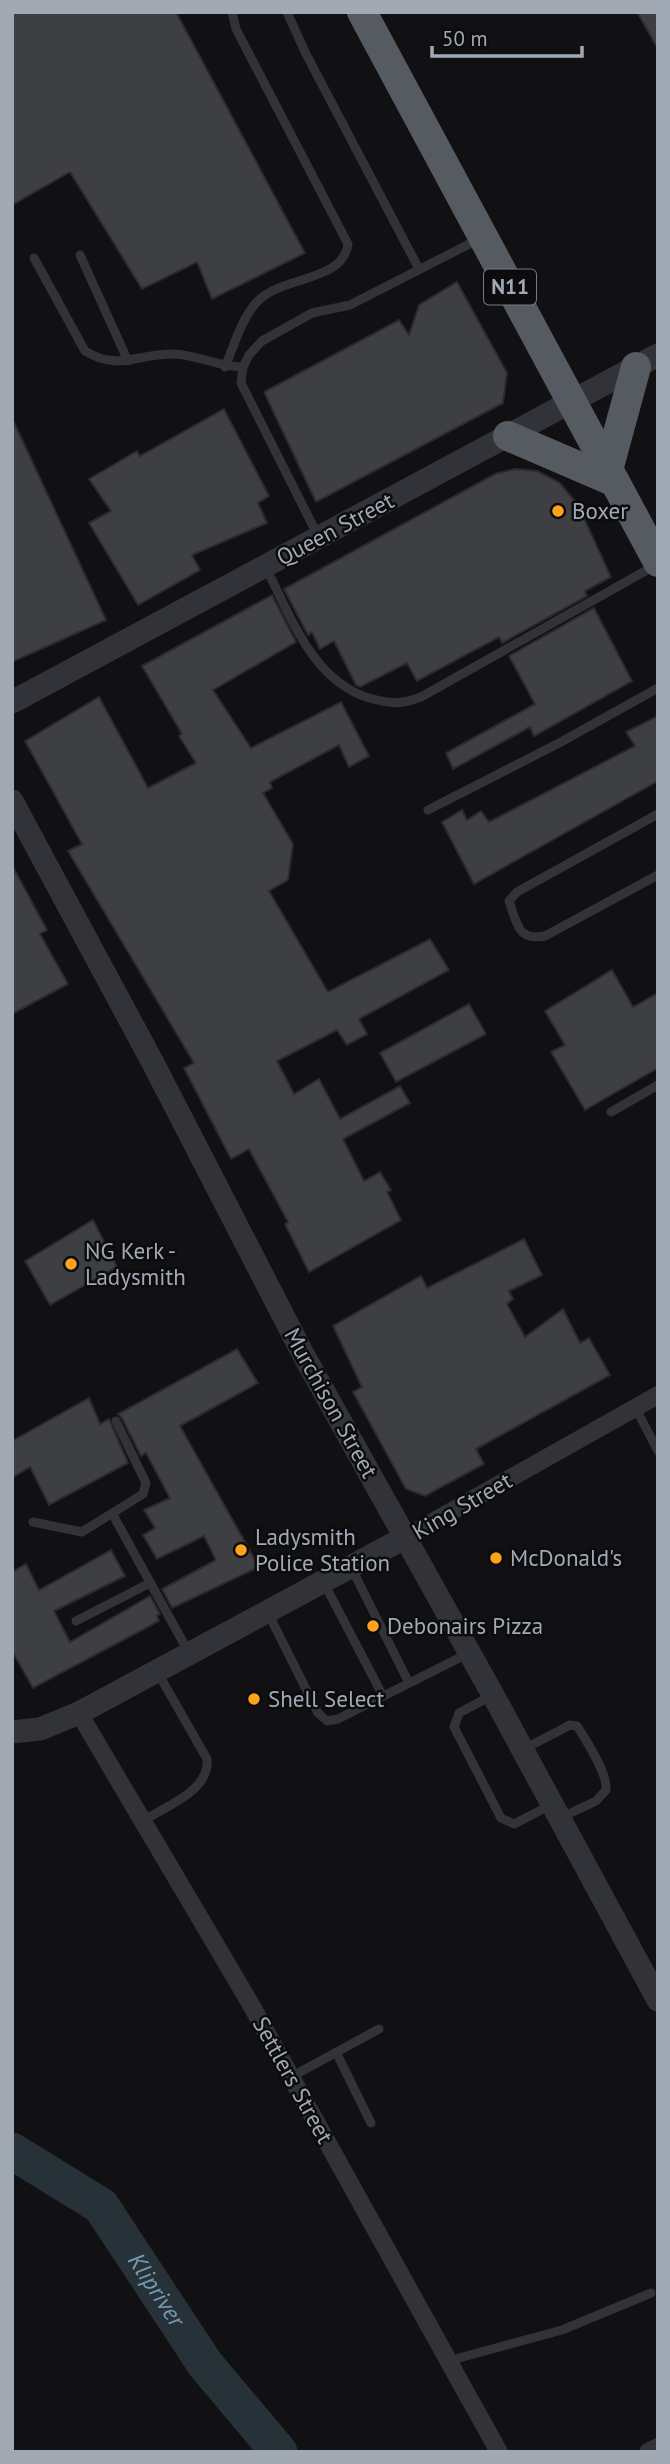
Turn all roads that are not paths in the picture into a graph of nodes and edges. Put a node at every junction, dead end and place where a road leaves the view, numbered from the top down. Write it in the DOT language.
graph roads {
  1 [pos="232,12"];
  2 [pos="287,12"];
  3 [pos="362,12"];
  4 [pos="483,237"];
  5 [pos="80,255"];
  6 [pos="34,258"];
  7 [pos="419,269"];
  8 [pos="128,361"];
  9 [pos="647,361"];
  10 [pos="225,367"];
  11 [pos="243,367"];
  12 [pos="572,402"];
  13 [pos="508,436"];
  14 [pos="611,476"];
  15 [pos="318,538"];
  16 [pos="650,541"];
  17 [pos="658,563"];
  18 [pos="265,566"];
  19 [pos="658,688"];
  20 [pos="12,702"];
  21 [pos="12,802"];
  22 [pos="428,810"];
  23 [pos="658,814"];
  24 [pos="658,875"];
  25 [pos="658,1085"];
  26 [pos="611,1112"];
  27 [pos="658,1395"];
  28 [pos="635,1407"];
  29 [pos="116,1421"];
  30 [pos="658,1451"];
  31 [pos="113,1515"];
  32 [pos="33,1522"];
  33 [pos="406,1537"];
  34 [pos="352,1567"];
  35 [pos="150,1583"];
  36 [pos="324,1583"];
  37 [pos="268,1613"];
  38 [pos="76,1621"];
  39 [pos="469,1653"];
  40 [pos="190,1655"];
  41 [pos="158,1672"];
  42 [pos="409,1683"];
  43 [pos="493,1695"];
  44 [pos="383,1696"];
  45 [pos="79,1713"];
  46 [pos="12,1732"];
  47 [pos="522,1750"];
  48 [pos="556,1811"];
  49 [pos="143,1821"];
  50 [pos="658,2000"];
  51 [pos="379,2029"];
  52 [pos="336,2052"];
  53 [pos="291,2077"];
  54 [pos="371,2123"];
  55 [pos="651,2293"];
  56 [pos="448,2361"];
  57 [pos="658,2446"];
  58 [pos="499,2452"];
  59 [pos="648,2452"];
  1 -- 10 [label="lane"];
  2 -- 7 [label="lane"];
  3 -- 4 [label="highway, N11"];
  4 -- 7 [label="lane"];
  4 -- 12 [label="highway, N11"];
  5 -- 8 [label="lane"];
  6 -- 8 [label="lane"];
  7 -- 11 [label="lane"];
  8 -- 10 [label="lane"];
  9 -- 12 [label="street, Queen Street"];
  9 -- 14 [label="highway"];
  10 -- 11 [label="lane"];
  11 -- 15 [label="lane"];
  12 -- 13 [label="street, Queen Street"];
  12 -- 14 [label="highway, N11"];
  13 -- 14 [label="highway"];
  13 -- 15 [label="street, Queen Street"];
  14 -- 16 [label="highway, N11"];
  15 -- 18 [label="street, Queen Street"];
  16 -- 17 [label="highway, N11"];
  17 -- 18 [label="lane"];
  18 -- 20 [label="street, Queen Street"];
  19 -- 22 [label="lane"];
  21 -- 33 [label="street, Murchison Street"];
  23 -- 24 [label="lane"];
  25 -- 26 [label="lane"];
  27 -- 28 [label="street, King Street"];
  28 -- 30 [label="lane"];
  28 -- 33 [label="street, King Street"];
  29 -- 31 [label="lane"];
  31 -- 32 [label="lane"];
  31 -- 35 [label="lane"];
  33 -- 34 [label="street, King Street"];
  33 -- 39 [label="street, Murchison Street"];
  34 -- 36 [label="street, King Street"];
  34 -- 42 [label="lane"];
  35 -- 38 [label="lane"];
  35 -- 40 [label="lane"];
  36 -- 37 [label="street, King Street"];
  36 -- 44 [label="lane"];
  37 -- 40 [label="street, King Street"];
  37 -- 44 [label="lane"];
  39 -- 42 [label="lane"];
  39 -- 43 [label="street, Murchison Street"];
  40 -- 41 [label="street, King Street"];
  41 -- 45 [label="street, King Street"];
  41 -- 49 [label="lane"];
  42 -- 44 [label="lane"];
  43 -- 47 [label="street, Murchison Street"];
  43 -- 48 [label="lane"];
  45 -- 46 [label="street, King Street"];
  45 -- 49 [label="street, Settlers Street"];
  47 -- 48 [label="street, Murchison Street"];
  47 -- 48 [label="lane"];
  48 -- 50 [label="street, Murchison Street"];
  49 -- 53 [label="street, Settlers Street"];
  51 -- 52 [label="lane"];
  52 -- 53 [label="lane"];
  52 -- 54 [label="lane"];
  53 -- 56 [label="street, Settlers Street"];
  55 -- 56 [label="lane"];
  56 -- 58 [label="street, Settlers Street"];
  57 -- 59 [label="street"];
}
